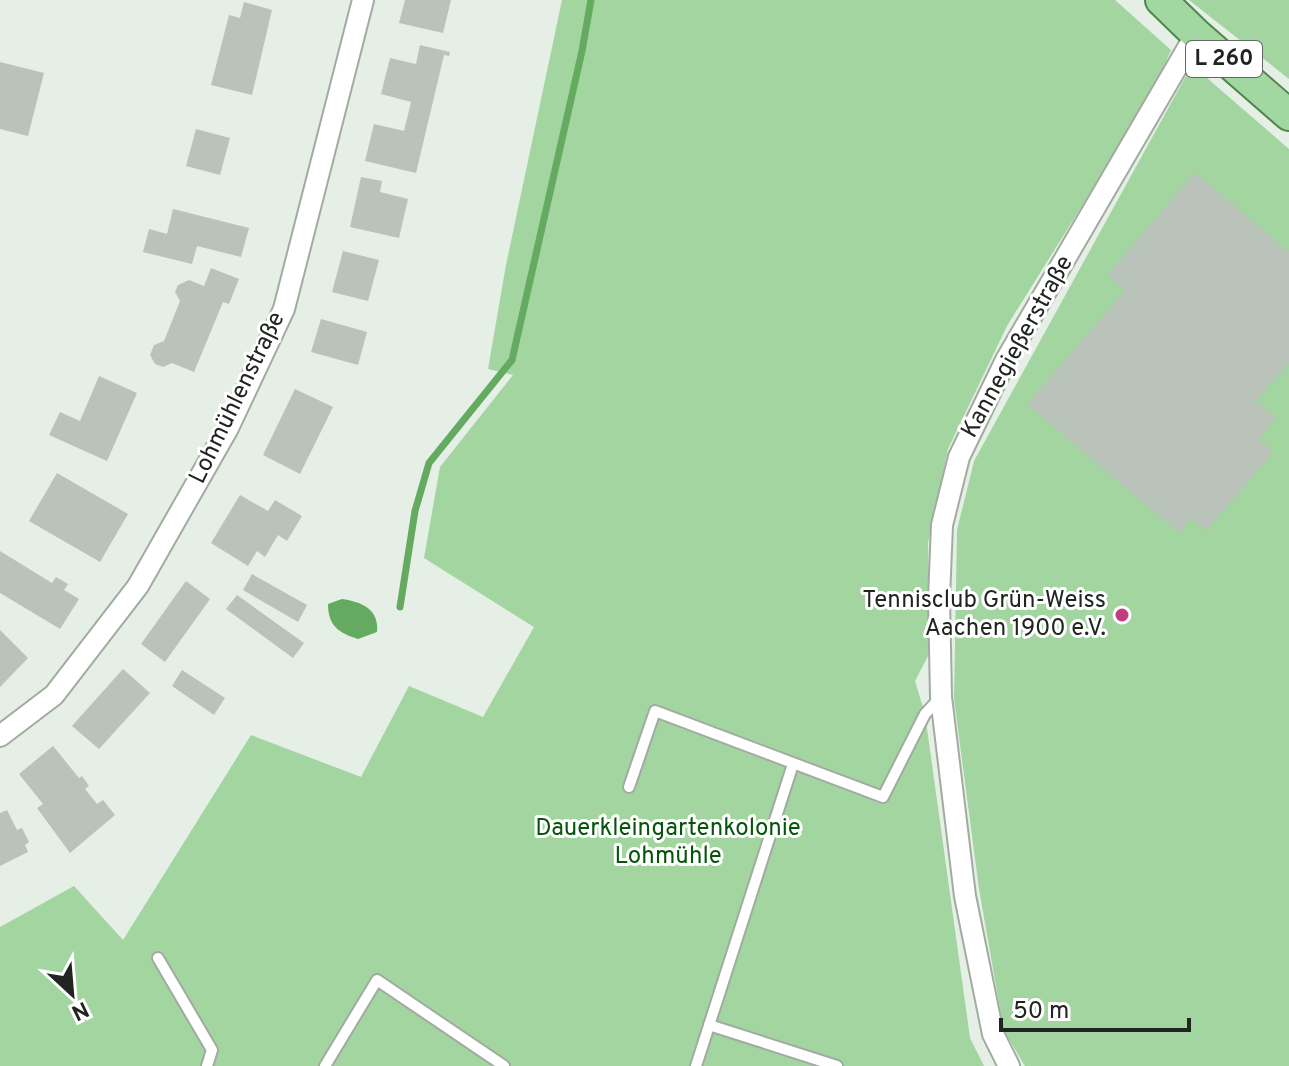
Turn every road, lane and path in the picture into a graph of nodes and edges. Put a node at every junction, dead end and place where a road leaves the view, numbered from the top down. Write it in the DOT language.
graph roads {
  1 [pos="363,0"];
  2 [pos="1161,0"];
  3 [pos="1196,34"];
  4 [pos="1289,115"];
  5 [pos="941,697"];
  6 [pos="0,736"];
  7 [pos="793,764"];
  8 [pos="629,787"];
  9 [pos="158,958"];
  10 [pos="709,1025"];
  11 [pos="207,1066"];
  12 [pos="325,1066"];
  13 [pos="504,1066"];
  14 [pos="696,1066"];
  15 [pos="837,1066"];
  16 [pos="1009,1066"];
  1 -- 6 [label="street, Lohmühlenstraße"];
  2 -- 3 [label="main road, L 260"];
  3 -- 4 [label="main road, L 260"];
  3 -- 5 [label="street, Kannegießerstraße"];
  5 -- 7 [label="lane"];
  5 -- 16 [label="street, Kannegießerstraße"];
  7 -- 8 [label="lane"];
  7 -- 10 [label="lane"];
  9 -- 11 [label="lane"];
  10 -- 14 [label="lane"];
  10 -- 15 [label="lane"];
  12 -- 13 [label="lane"];
}
